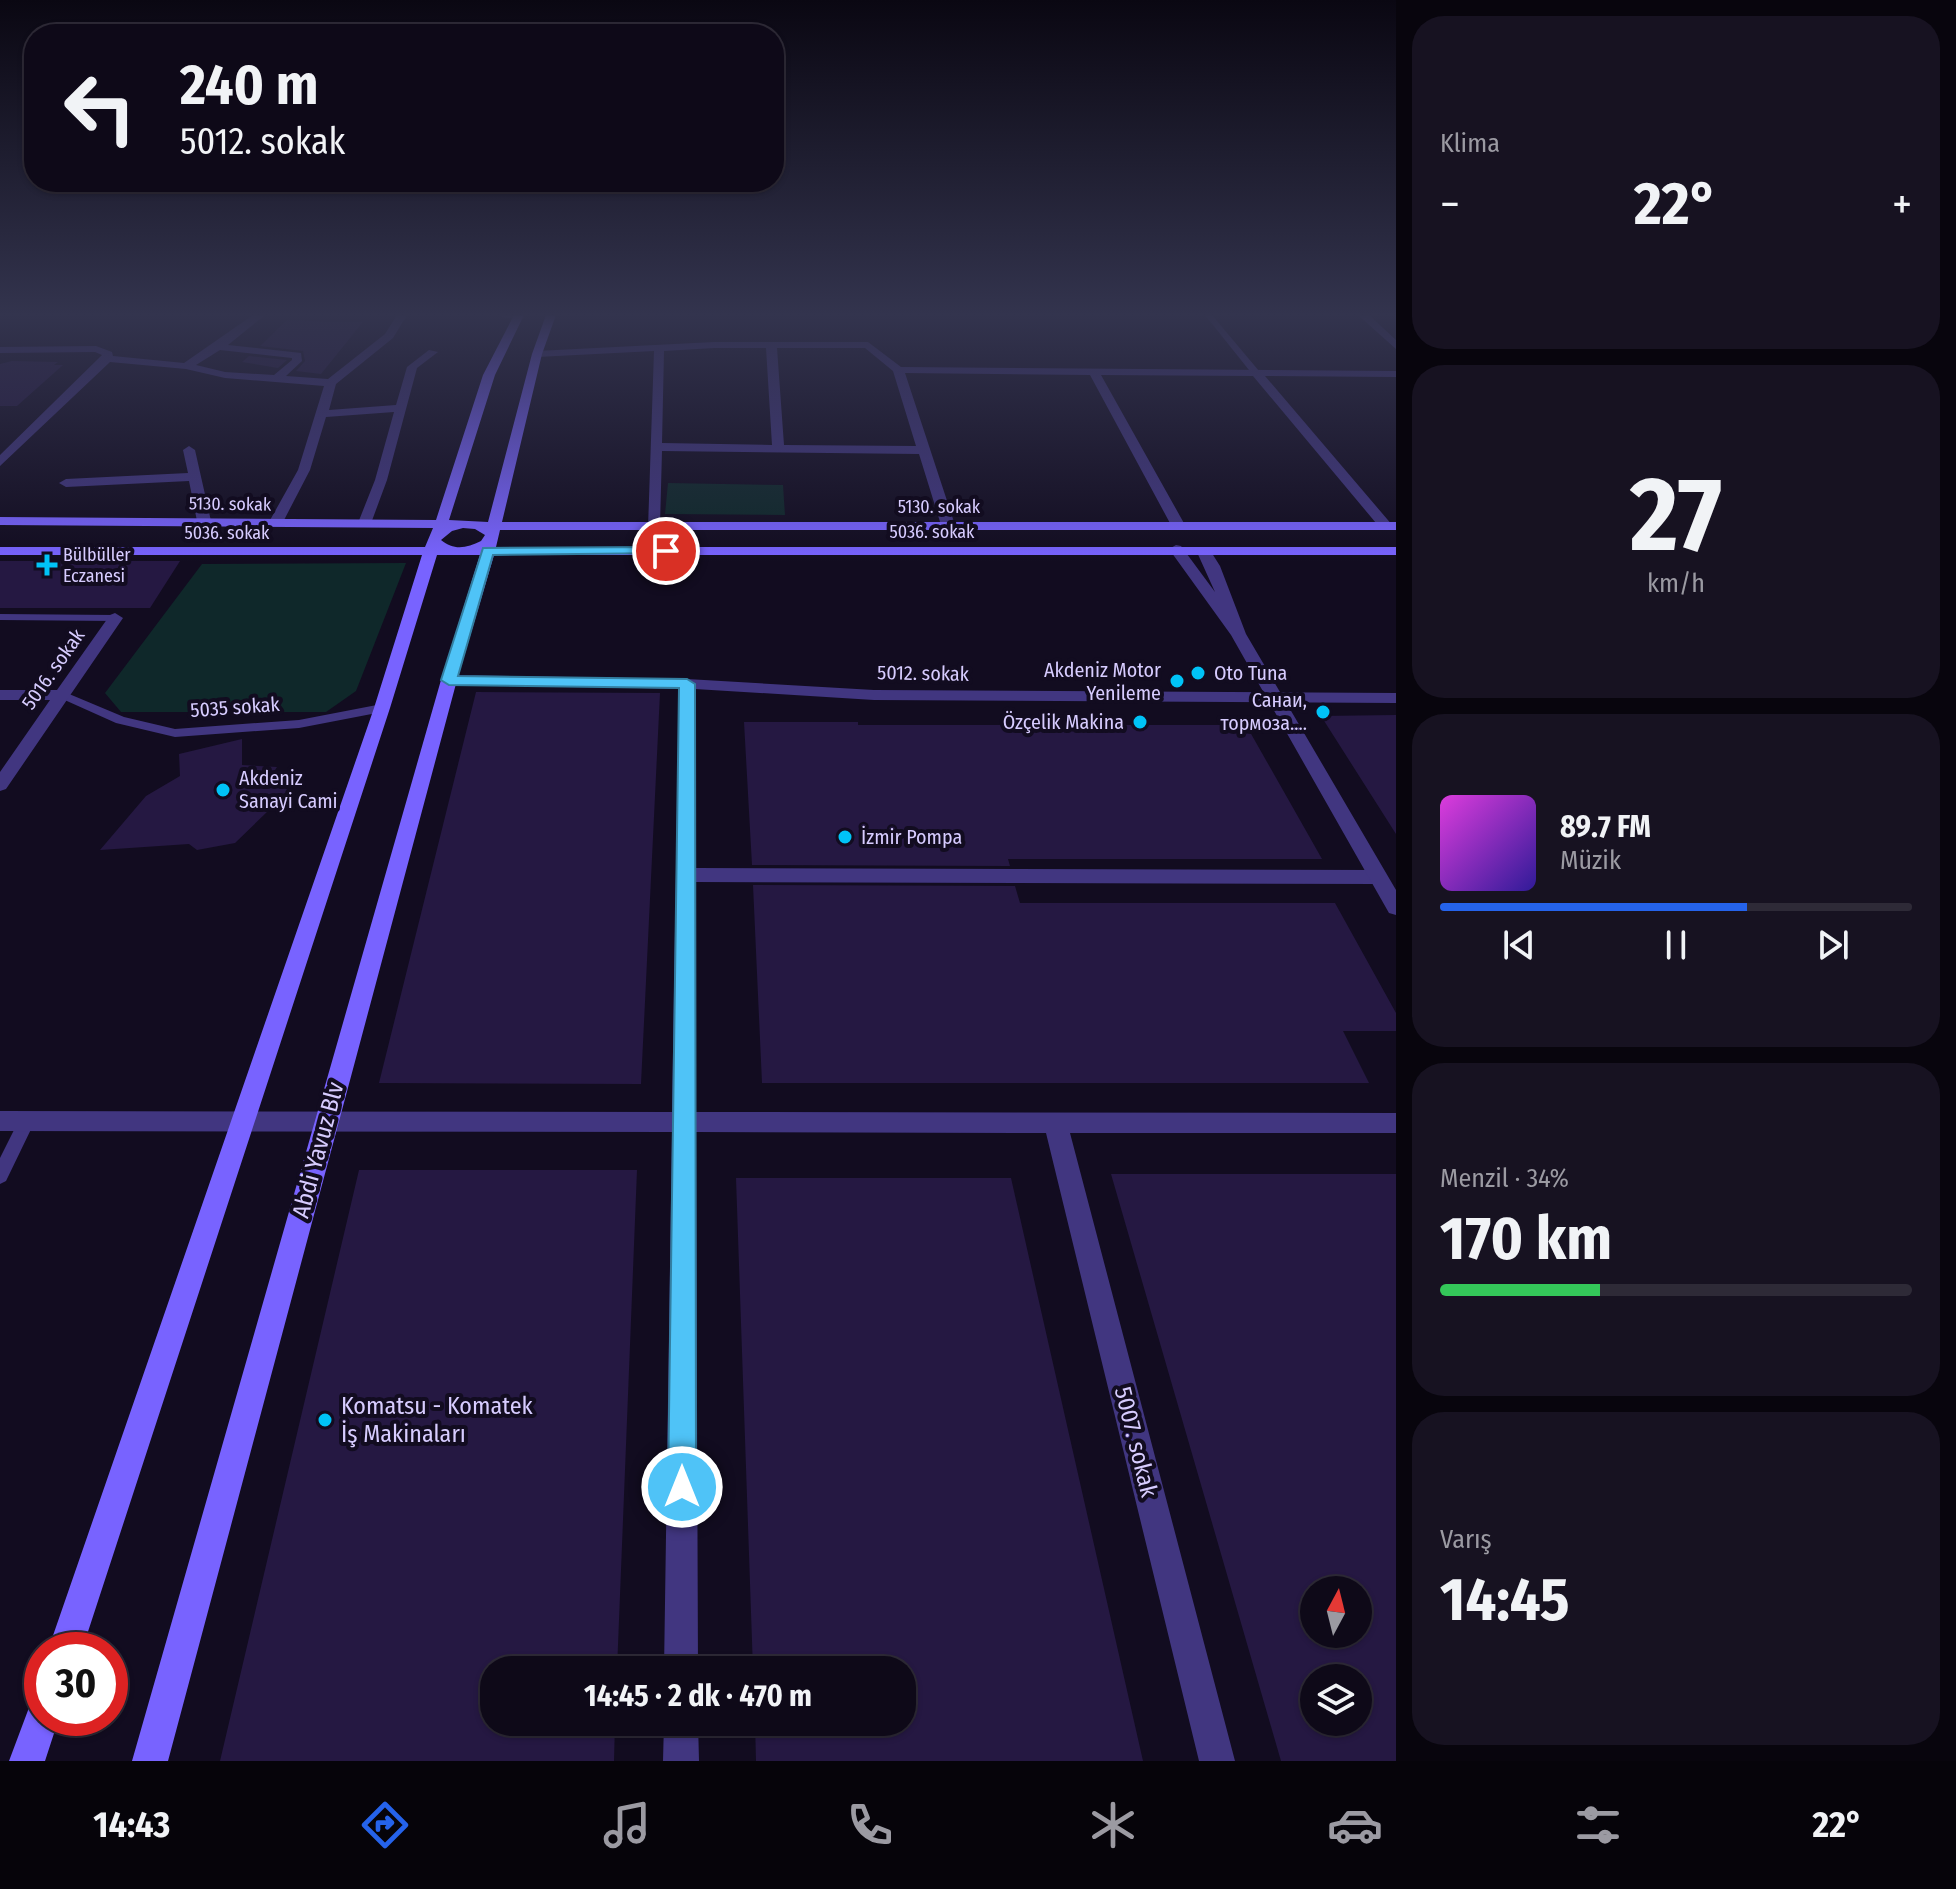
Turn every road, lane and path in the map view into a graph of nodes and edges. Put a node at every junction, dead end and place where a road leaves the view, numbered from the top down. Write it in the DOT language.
graph roads {
  1 [pos="67,397"];
  2 [pos="326,397"];
  3 [pos="402,397"];
  4 [pos="486,397"];
  5 [pos="520,397"];
  6 [pos="658,397"];
  7 [pos="775,397"];
  8 [pos="906,397"];
  9 [pos="1108,397"];
  10 [pos="1277,397"];
  11 [pos="399,408"];
  12 [pos="320,414"];
  13 [pos="656,447"];
  14 [pos="778,448"];
  15 [pos="189,450"];
  16 [pos="922,450"];
  17 [pos="0,462"];
  18 [pos="195,477"];
  19 [pos="66,483"];
  20 [pos="0,521"];
  21 [pos="204,521"];
  22 [pos="276,522"];
  23 [pos="365,523"];
  24 [pos="653,525"];
  25 [pos="948,525"];
  26 [pos="1178,525"];
  27 [pos="1391,526"];
  28 [pos="465,539"];
  29 [pos="1176,549"];
  30 [pos="1203,550"];
  31 [pos="0,551"];
  32 [pos="1396,551"];
  33 [pos="0,617"];
  34 [pos="115,618"];
  35 [pos="1238,634"];
  36 [pos="449,680"];
  37 [pos="687,684"];
  38 [pos="0,695"];
  39 [pos="62,695"];
  40 [pos="1396,698"];
  41 [pos="1275,699"];
  42 [pos="382,708"];
  43 [pos="0,785"];
  44 [pos="686,875"];
  45 [pos="1378,877"];
  46 [pos="1396,908"];
  47 [pos="244,1120"];
  48 [pos="0,1121"];
  49 [pos="27,1121"];
  50 [pos="326,1121"];
  51 [pos="684,1122"];
  52 [pos="1055,1122"];
  53 [pos="1396,1123"];
  54 [pos="0,1176"];
  55 [pos="71,1632"];
  56 [pos="681,1656"];
  57 [pos="36,1736"];
  58 [pos="681,1736"];
  59 [pos="27,1761"];
  60 [pos="150,1761"];
  61 [pos="681,1761"];
  62 [pos="1217,1761"];
  1 -- 17 [label="street"];
  2 -- 12 [label="street"];
  3 -- 11 [label="street"];
  4 -- 28 [label="main road"];
  5 -- 28 [label="main road"];
  6 -- 13 [label="street"];
  7 -- 14 [label="street"];
  8 -- 16 [label="street"];
  9 -- 26 [label="street"];
  10 -- 27 [label="street"];
  11 -- 12 [label="street"];
  11 -- 23 [label="street"];
  12 -- 22 [label="street"];
  13 -- 14 [label="street"];
  13 -- 24 [label="street"];
  14 -- 16 [label="street"];
  15 -- 18 [label="street"];
  16 -- 25 [label="street"];
  18 -- 19 [label="street"];
  18 -- 21 [label="street"];
  20 -- 21 [label="main road, 5130. sokak"];
  21 -- 22 [label="main road, 5130. sokak"];
  22 -- 23 [label="main road, 5130. sokak"];
  23 -- 28 [label="main road, 5130. sokak"];
  24 -- 25 [label="main road, 5130. sokak"];
  24 -- 28 [label="main road, 5130. sokak"];
  25 -- 26 [label="main road, 5130. sokak"];
  26 -- 27 [label="main road, 5130. sokak"];
  26 -- 29 [label="main road"];
  26 -- 30 [label="main road"];
  28 -- 28 [label="main road"];
  28 -- 29 [label="main road, 5036. sokak"];
  28 -- 31 [label="main road, 5036. sokak"];
  28 -- 36 [label="main road, Abdi Yavuz Blv"];
  28 -- 42 [label="main road"];
  29 -- 30 [label="main road, 5036. sokak"];
  29 -- 35 [label="street"];
  30 -- 32 [label="main road, 5036. sokak"];
  30 -- 35 [label="street"];
  33 -- 34 [label="lane"];
  34 -- 39 [label="street, 5016. sokak"];
  35 -- 41 [label="street"];
  36 -- 37 [label="street, 5012. sokak"];
  36 -- 50 [label="main road, Abdi Yavuz Blv"];
  37 -- 41 [label="street, 5012. sokak"];
  37 -- 44 [label="street"];
  38 -- 39 [label="street, 5035 sokak"];
  39 -- 42 [label="lane, 5035 sokak"];
  39 -- 43 [label="street, 5016. sokak"];
  40 -- 41 [label="street, 5012. sokak"];
  41 -- 45 [label="street"];
  42 -- 47 [label="main road"];
  44 -- 45 [label="street"];
  44 -- 51 [label="street"];
  45 -- 46 [label="street"];
  47 -- 49 [label="street"];
  47 -- 50 [label="street"];
  47 -- 55 [label="main road"];
  48 -- 49 [label="street"];
  49 -- 54 [label="lane"];
  50 -- 51 [label="street"];
  50 -- 60 [label="main road, Abdi Yavuz Blv"];
  51 -- 52 [label="street"];
  51 -- 56 [label="street"];
  52 -- 53 [label="street"];
  52 -- 62 [label="street, 5007. sokak"];
  57 -- 59 [label="main road"];
  58 -- 61 [label="street"];
}
